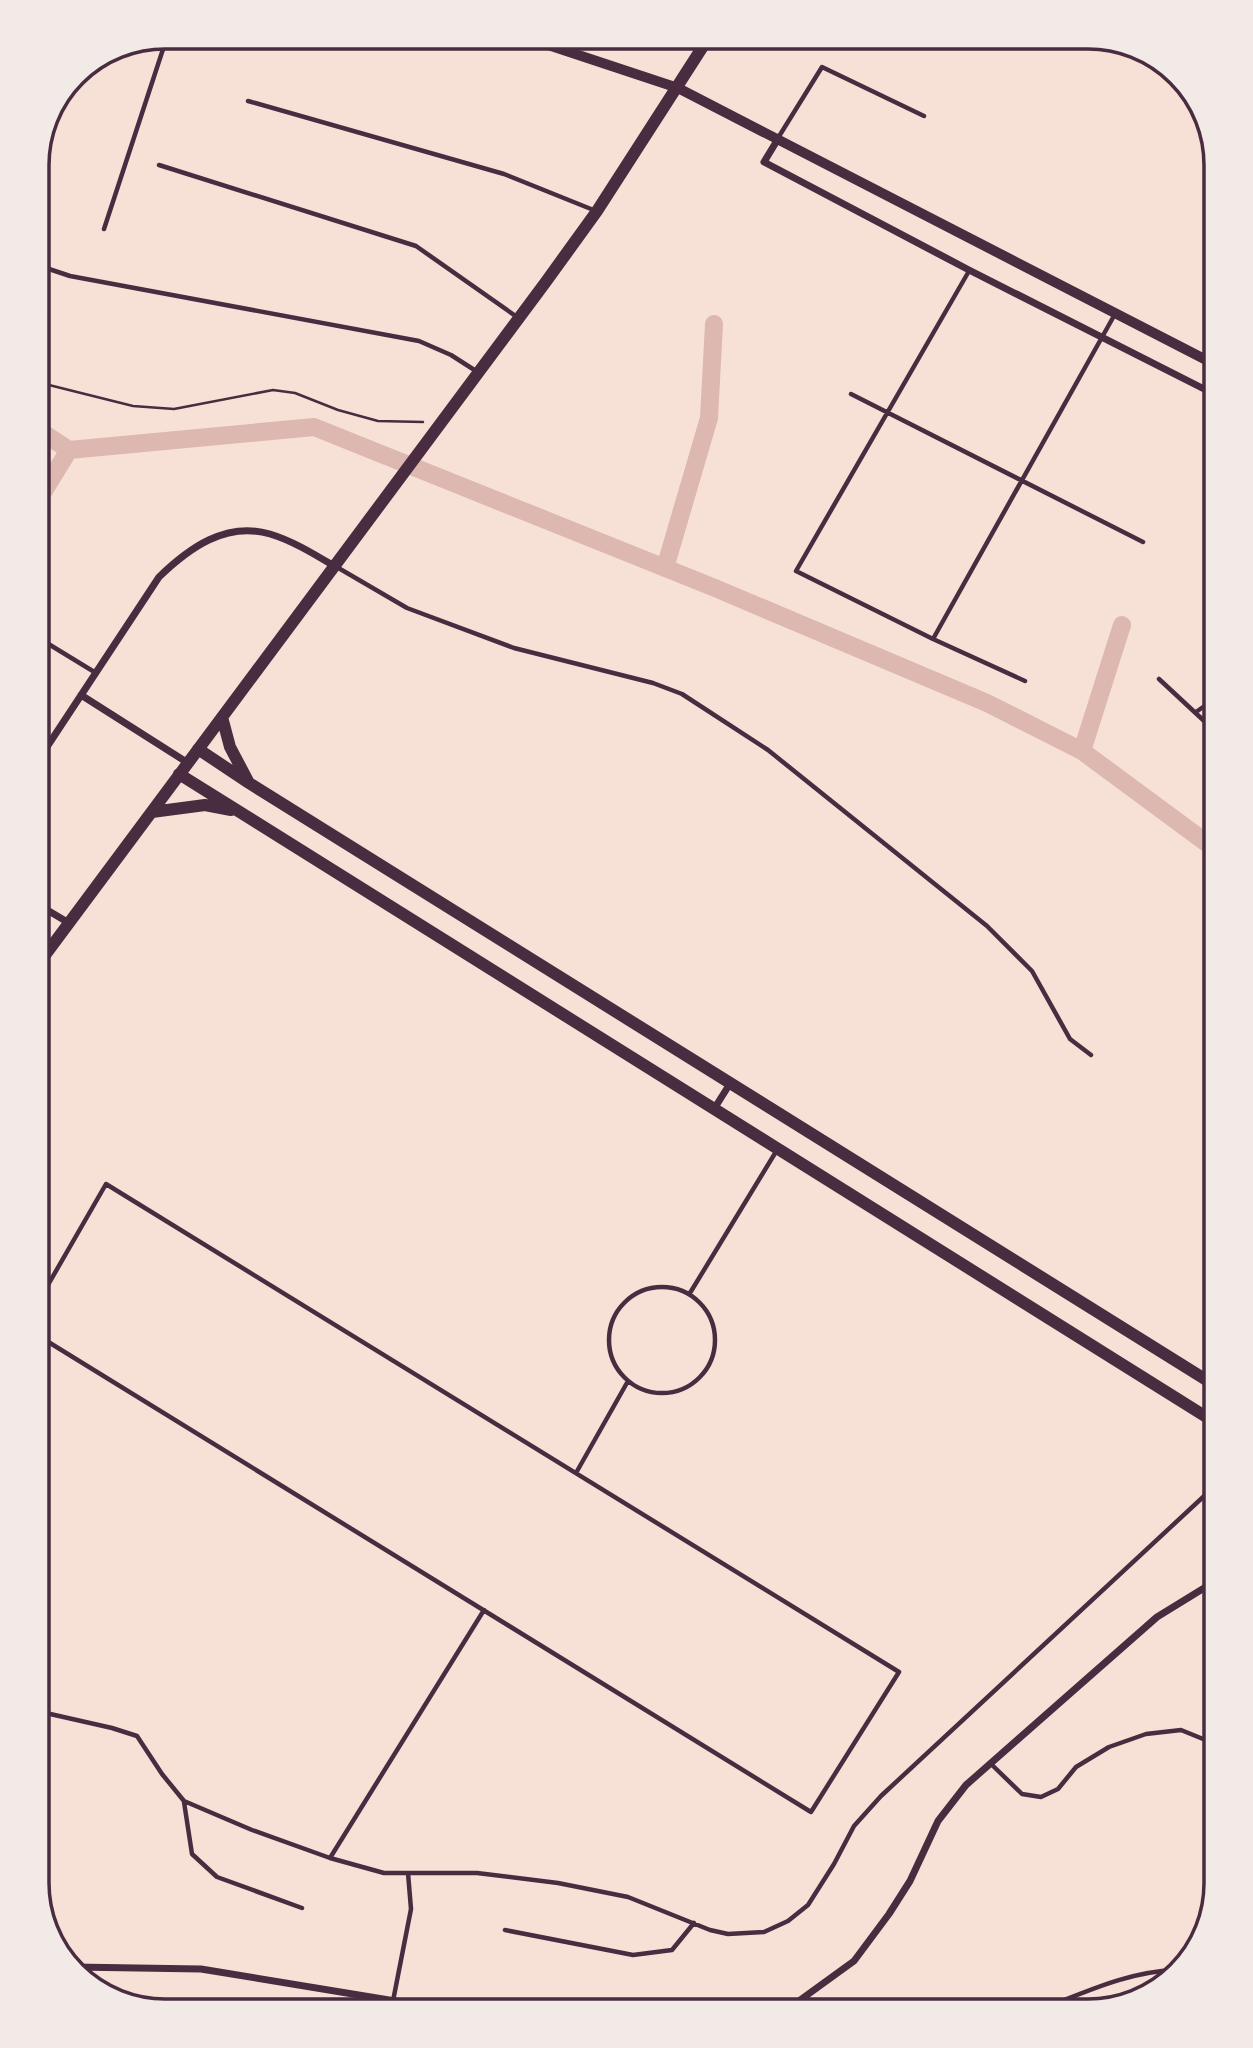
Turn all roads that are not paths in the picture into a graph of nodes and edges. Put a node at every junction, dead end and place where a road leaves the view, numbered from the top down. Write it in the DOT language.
graph roads {
  1 [pos="163,49"];
  2 [pos="560,49"];
  3 [pos="702,49"];
  4 [pos="678,88"];
  5 [pos="248,102"];
  6 [pos="923,116"];
  7 [pos="778,139"];
  8 [pos="159,165"];
  9 [pos="597,211"];
  10 [pos="104,229"];
  11 [pos="49,269"];
  12 [pos="969,270"];
  13 [pos="1115,313"];
  14 [pos="518,317"];
  15 [pos="1102,338"];
  16 [pos="1204,359"];
  17 [pos="478,372"];
  18 [pos="1204,389"];
  19 [pos="851,394"];
  20 [pos="887,412"];
  21 [pos="1022,481"];
  22 [pos="1143,542"];
  23 [pos="334,566"];
  24 [pos="933,639"];
  25 [pos="49,644"];
  26 [pos="96,673"];
  27 [pos="1159,679"];
  28 [pos="1026,681"];
  29 [pos="81,695"];
  30 [pos="1204,706"];
  31 [pos="1196,712"];
  32 [pos="222,717"];
  33 [pos="1204,720"];
  34 [pos="49,744"];
  35 [pos="198,749"];
  36 [pos="188,763"];
  37 [pos="179,774"];
  38 [pos="249,783"];
  39 [pos="152,812"];
  40 [pos="239,812"];
  41 [pos="49,911"];
  42 [pos="69,923"];
  43 [pos="49,950"];
  44 [pos="1091,1055"];
  45 [pos="732,1083"];
  46 [pos="714,1109"];
  47 [pos="778,1149"];
  48 [pos="49,1283"];
  49 [pos="690,1293"];
  50 [pos="49,1342"];
  51 [pos="1204,1378"];
  52 [pos="628,1381"];
  53 [pos="1204,1415"];
  54 [pos="576,1473"];
  55 [pos="1204,1496"];
  56 [pos="1204,1588"];
  57 [pos="484,1610"];
  58 [pos="49,1714"];
  59 [pos="1204,1739"];
  60 [pos="990,1763"];
  61 [pos="184,1801"];
  62 [pos="330,1858"];
  63 [pos="408,1873"];
  64 [pos="302,1908"];
  65 [pos="694,1923"];
  66 [pos="505,1930"];
  67 [pos="85,1967"];
  68 [pos="1164,1971"];
  69 [pos="381,1999"];
  70 [pos="393,1999"];
  71 [pos="802,1999"];
  72 [pos="1067,1999"];
  1 -- 10 [label="lane"];
  2 -- 4 [label="street"];
  3 -- 4 [label="main road"];
  4 -- 7 [label="street"];
  4 -- 9 [label="main road"];
  5 -- 9 [label="lane"];
  6 -- 7 [label="lane"];
  7 -- 12 [label="street"];
  7 -- 13 [label="street"];
  8 -- 14 [label="lane"];
  9 -- 14 [label="main road"];
  11 -- 17 [label="lane"];
  12 -- 15 [label="street"];
  12 -- 20 [label="lane"];
  13 -- 15 [label="lane"];
  13 -- 16 [label="street"];
  14 -- 17 [label="main road"];
  15 -- 18 [label="street"];
  15 -- 21 [label="lane"];
  17 -- 23 [label="main road"];
  19 -- 20 [label="lane"];
  20 -- 21 [label="lane"];
  20 -- 24 [label="lane"];
  21 -- 22 [label="lane"];
  21 -- 24 [label="lane"];
  23 -- 26 [label="street"];
  23 -- 32 [label="main road"];
  23 -- 44 [label="lane"];
  24 -- 28 [label="lane"];
  25 -- 26 [label="lane"];
  26 -- 29 [label="street"];
  27 -- 31 [label="lane"];
  29 -- 34 [label="street"];
  29 -- 36 [label="street"];
  30 -- 31 [label="lane"];
  31 -- 33 [label="lane"];
  32 -- 35 [label="main road"];
  32 -- 38 [label="main road"];
  35 -- 36 [label="main road"];
  35 -- 38 [label="main road"];
  36 -- 37 [label="main road"];
  37 -- 39 [label="main road"];
  37 -- 40 [label="main road"];
  38 -- 45 [label="main road"];
  39 -- 40 [label="main road"];
  39 -- 42 [label="main road"];
  40 -- 46 [label="main road"];
  41 -- 42 [label="street"];
  42 -- 43 [label="main road"];
  45 -- 46 [label="street"];
  45 -- 51 [label="main road"];
  46 -- 47 [label="main road"];
  47 -- 49 [label="lane"];
  47 -- 53 [label="main road"];
  48 -- 54 [label="lane"];
  49 -- 52 [label="lane"];
  49 -- 52 [label="lane"];
  50 -- 57 [label="lane"];
  52 -- 54 [label="lane"];
  54 -- 57 [label="lane"];
  55 -- 65 [label="lane"];
  56 -- 60 [label="street"];
  57 -- 62 [label="lane"];
  58 -- 61 [label="lane"];
  59 -- 60 [label="lane"];
  60 -- 71 [label="street"];
  61 -- 62 [label="lane"];
  61 -- 64 [label="lane"];
  62 -- 63 [label="lane"];
  63 -- 65 [label="lane"];
  63 -- 70 [label="lane"];
  65 -- 66 [label="lane"];
  67 -- 69 [label="street"];
  68 -- 72 [label="lane"];
}
